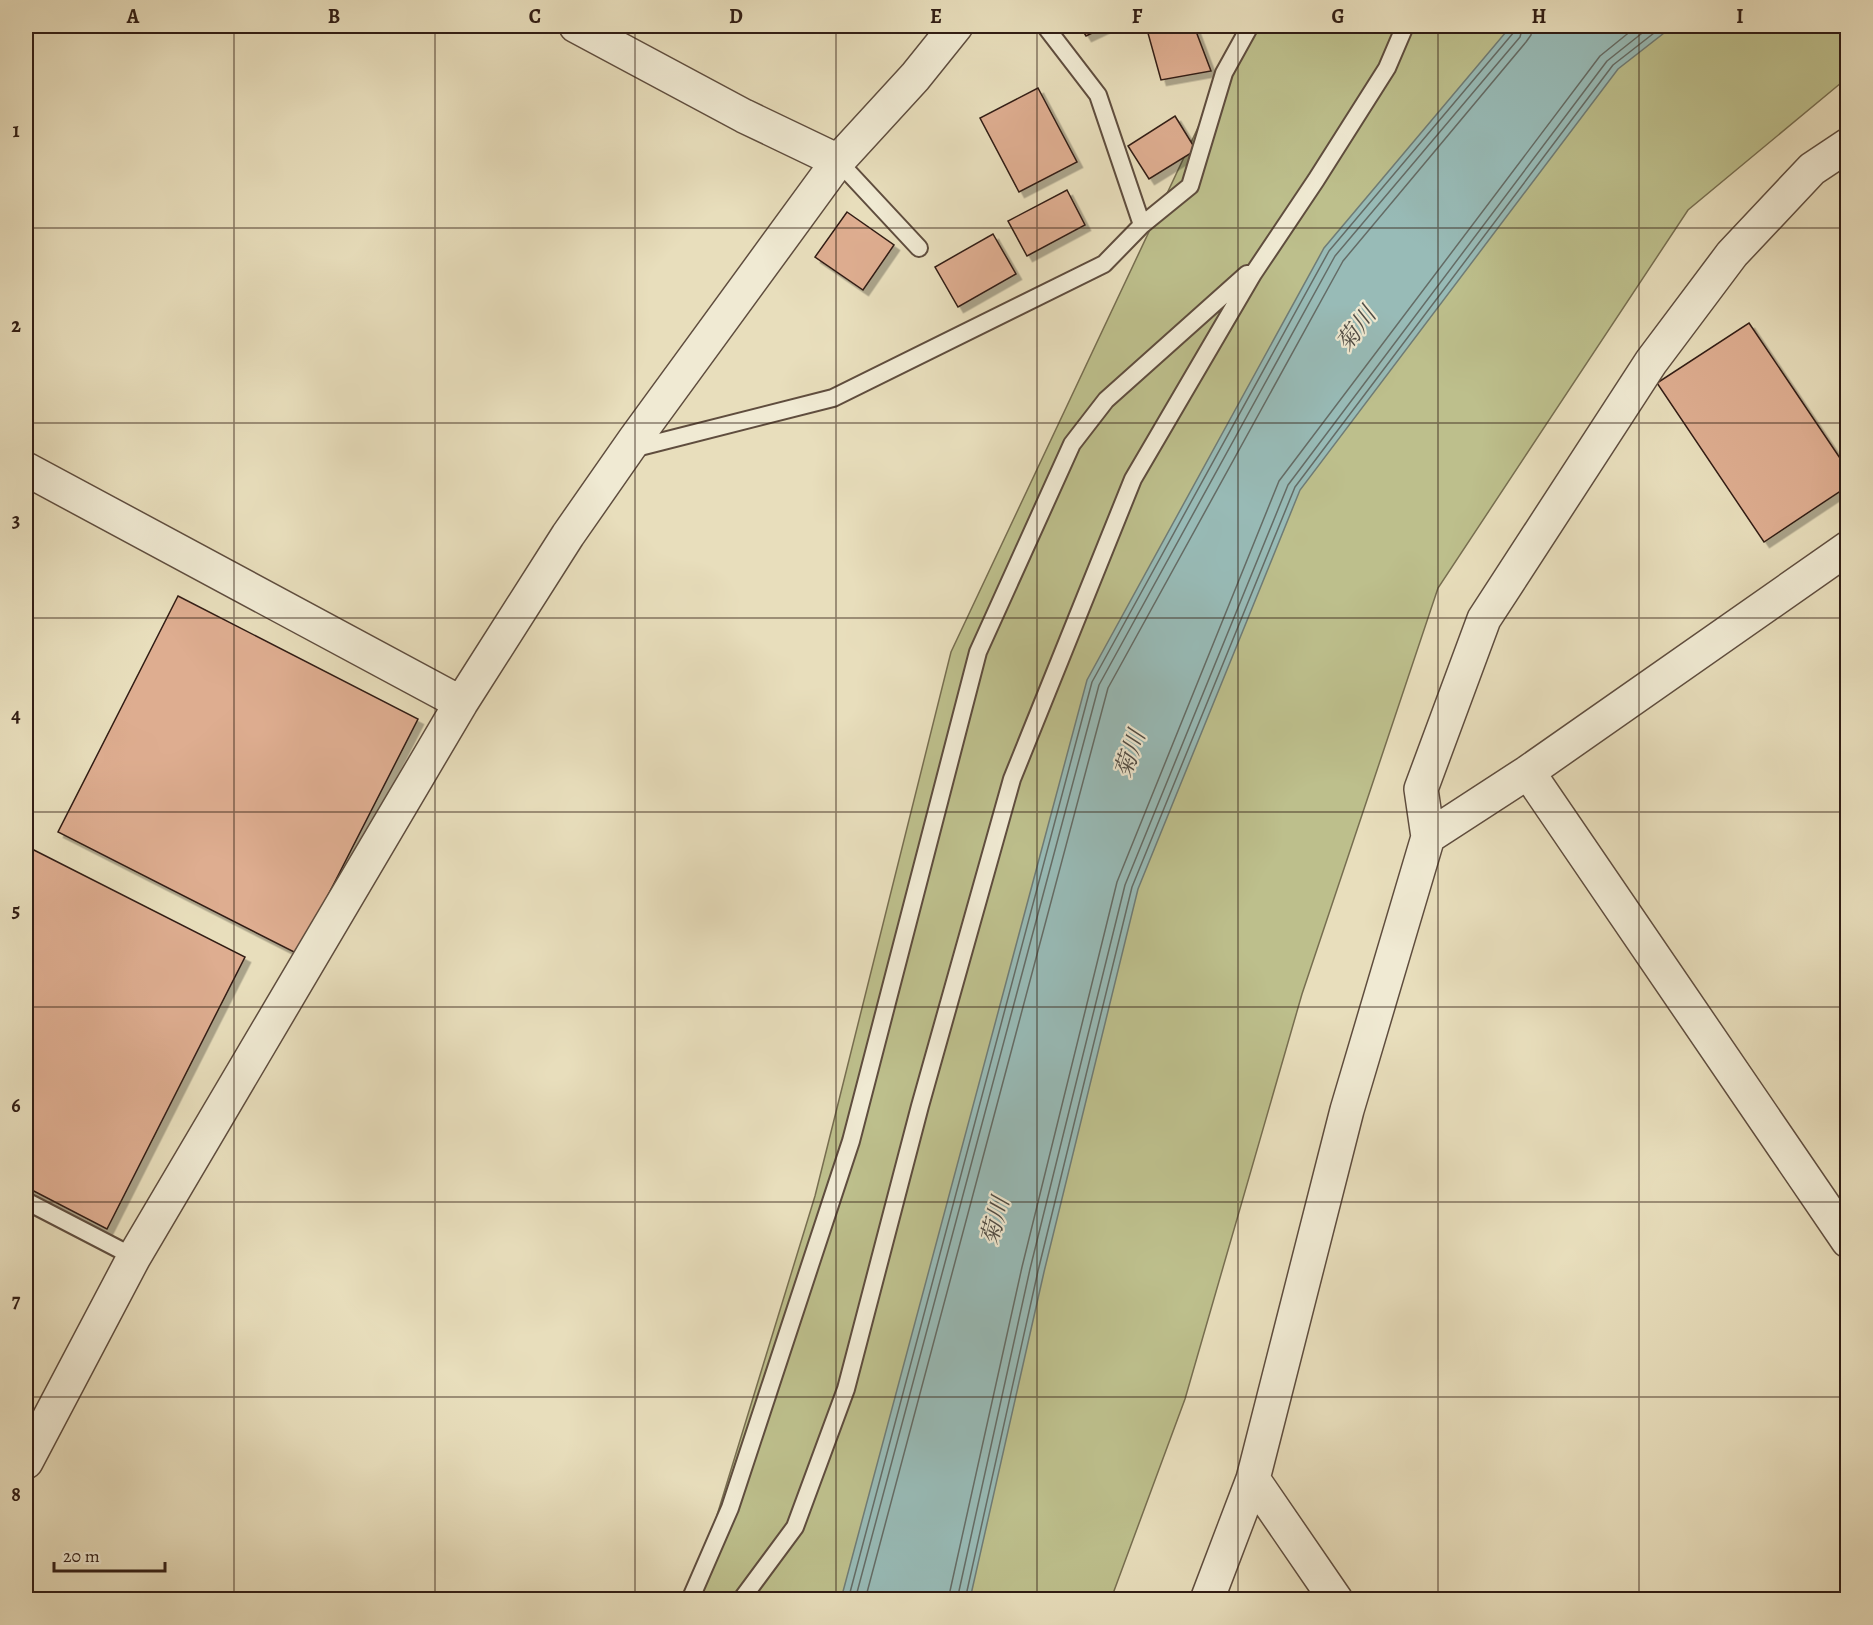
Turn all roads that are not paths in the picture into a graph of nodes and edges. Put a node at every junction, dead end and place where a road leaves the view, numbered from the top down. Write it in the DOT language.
graph roads {
  1 [pos="576,26"];
  2 [pos="956,26"];
  3 [pos="1045,26"];
  4 [pos="1250,26"];
  5 [pos="1405,26"];
  6 [pos="1848,145"];
  7 [pos="838,161"];
  8 [pos="1142,225"];
  9 [pos="919,248"];
  10 [pos="1261,262"];
  11 [pos="628,450"];
  12 [pos="26,469"];
  13 [pos="1848,548"];
  14 [pos="461,703"];
  15 [pos="1528,772"];
  16 [pos="1428,837"];
  17 [pos="26,1201"];
  18 [pos="1848,1241"];
  19 [pos="134,1257"];
  20 [pos="26,1462"];
  21 [pos="1253,1479"];
  22 [pos="690,1599"];
  23 [pos="741,1599"];
  24 [pos="1207,1599"];
  25 [pos="1336,1599"];
  1 -- 7 [label="street"];
  2 -- 7 [label="street"];
  3 -- 8 [label="lane"];
  4 -- 8 [label="lane"];
  5 -- 10 [label="lane"];
  6 -- 16 [label="street"];
  7 -- 9 [label="lane"];
  7 -- 11 [label="street"];
  8 -- 11 [label="lane"];
  10 -- 22 [label="lane"];
  10 -- 23 [label="lane"];
  11 -- 14 [label="street"];
  12 -- 14 [label="street"];
  13 -- 15 [label="street"];
  14 -- 19 [label="street"];
  15 -- 16 [label="street"];
  15 -- 18 [label="street"];
  16 -- 21 [label="street"];
  17 -- 19 [label="lane"];
  19 -- 20 [label="street"];
  21 -- 24 [label="street"];
  21 -- 25 [label="street"];
}
